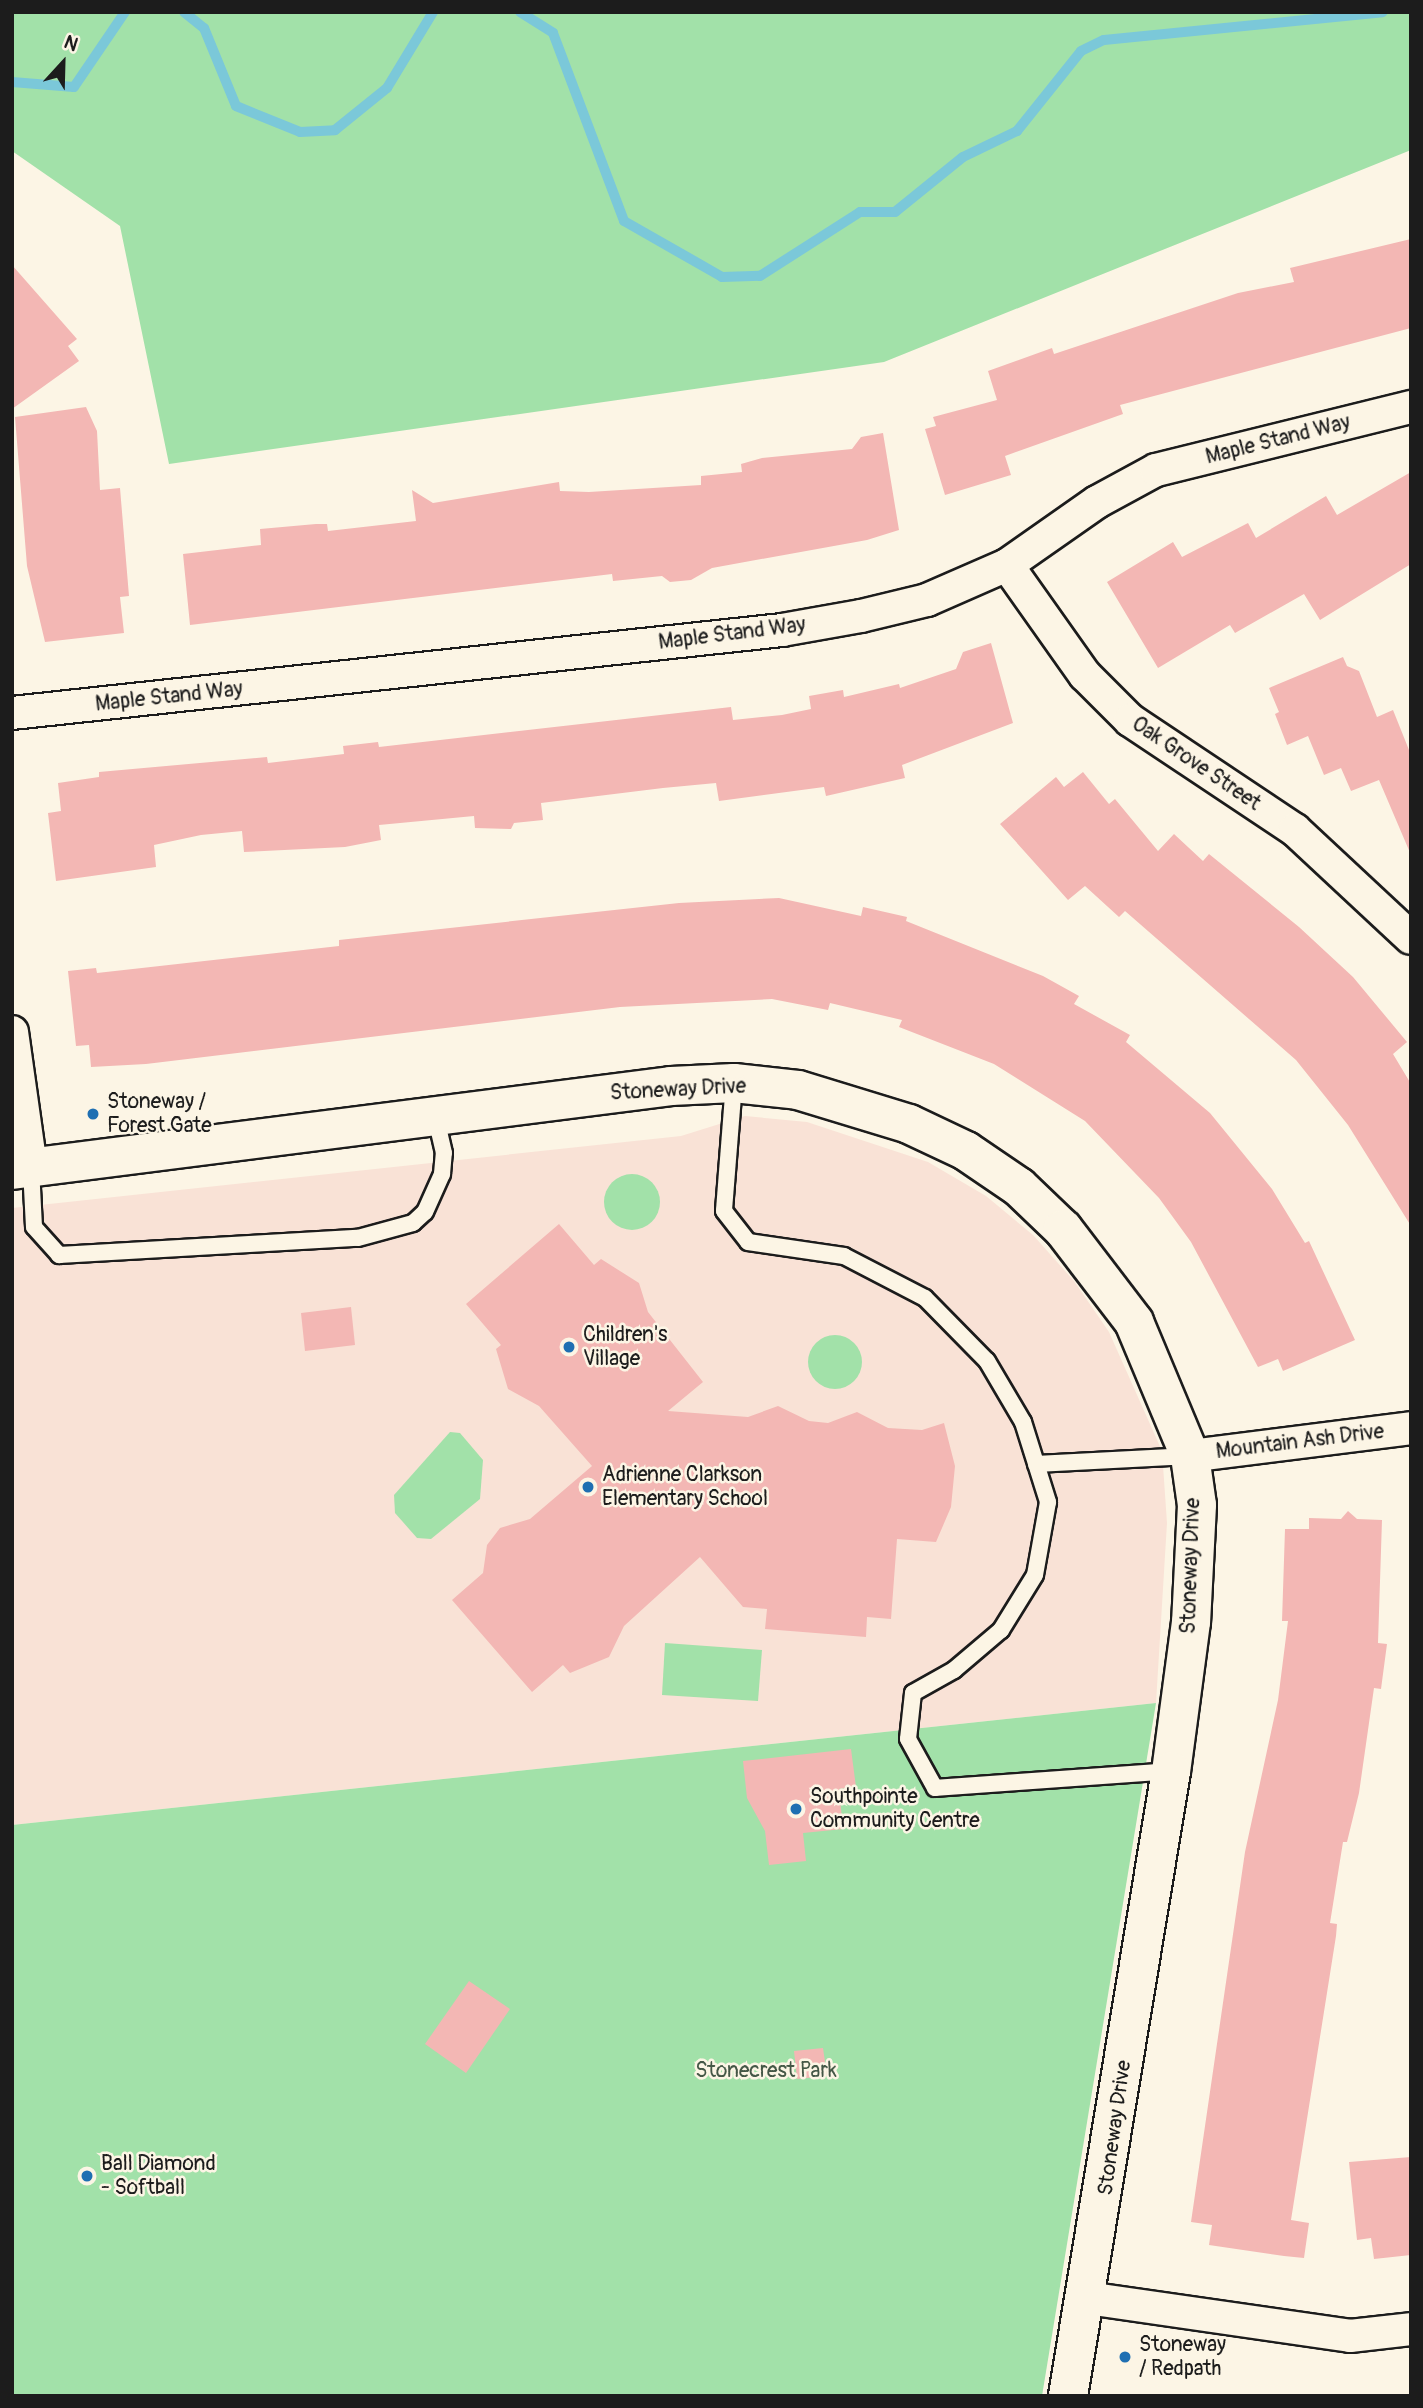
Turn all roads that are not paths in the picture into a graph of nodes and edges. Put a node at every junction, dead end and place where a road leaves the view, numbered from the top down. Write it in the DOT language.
graph roads {
  1 [pos="1411,407"];
  2 [pos="1007,565"];
  3 [pos="12,713"];
  4 [pos="1411,938"];
  5 [pos="12,1032"];
  6 [pos="734,1083"];
  7 [pos="435,1115"];
  8 [pos="22,1169"];
  9 [pos="1411,1428"];
  10 [pos="1189,1457"];
  11 [pos="1036,1464"];
  12 [pos="1171,1771"];
  13 [pos="1087,2298"];
  14 [pos="1411,2329"];
  15 [pos="1069,2396"];
  1 -- 2 [label="street, Maple Stand Way"];
  2 -- 3 [label="street, Maple Stand Way"];
  2 -- 4 [label="street, Oak Grove Street"];
  5 -- 8 [label="street"];
  6 -- 7 [label="street, Stoneway Drive"];
  6 -- 10 [label="street, Stoneway Drive"];
  6 -- 11 [label="lane"];
  7 -- 8 [label="street, Stoneway Drive"];
  7 -- 8 [label="lane"];
  9 -- 10 [label="street, Mountain Ash Drive"];
  10 -- 11 [label="lane"];
  10 -- 12 [label="street, Stoneway Drive"];
  11 -- 12 [label="lane"];
  12 -- 13 [label="street, Stoneway Drive"];
  13 -- 14 [label="street"];
  13 -- 15 [label="street, Stoneway Drive"];
}
